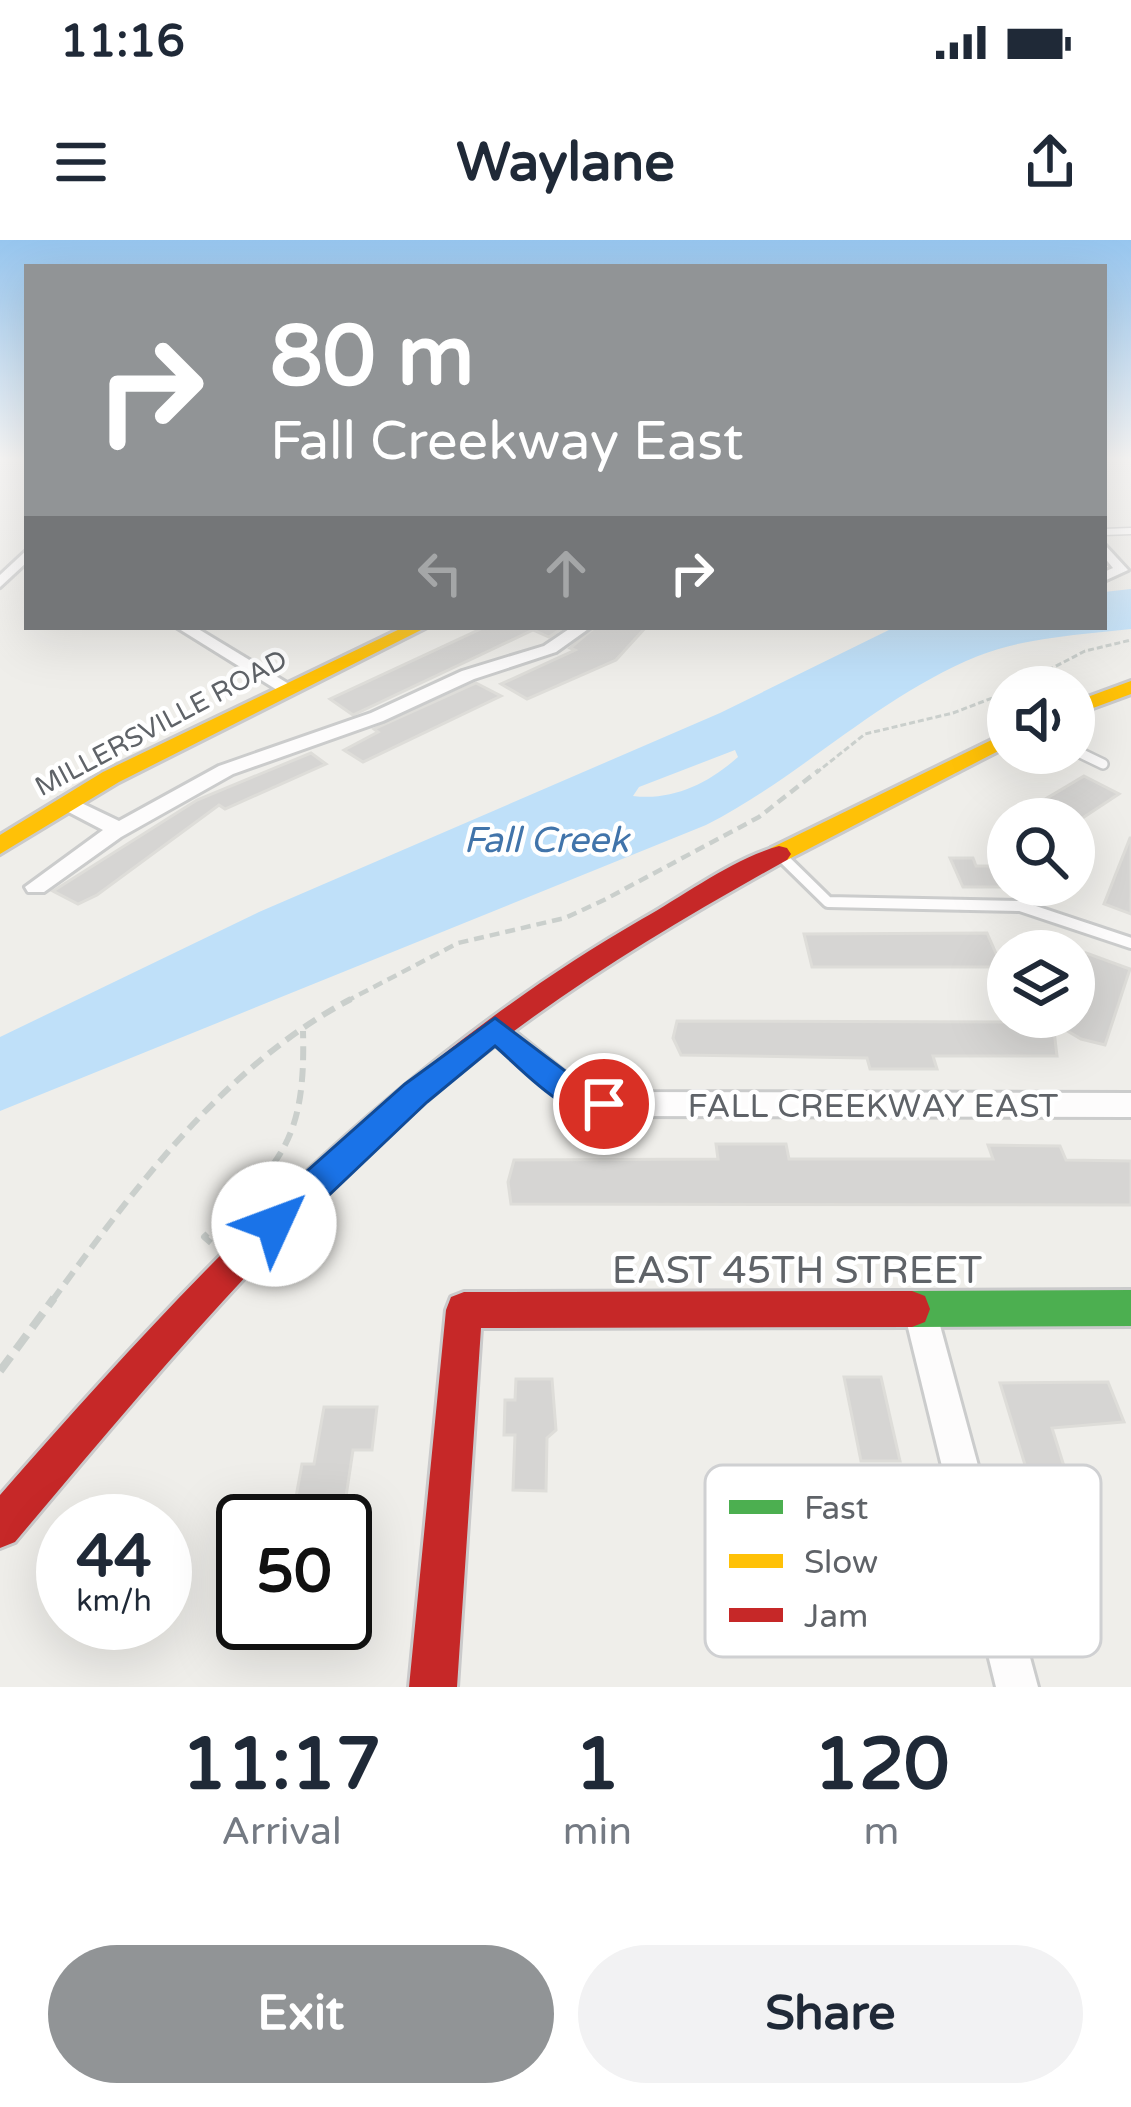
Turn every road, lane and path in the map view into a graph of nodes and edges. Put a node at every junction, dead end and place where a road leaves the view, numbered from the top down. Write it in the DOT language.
graph roads {
  1 [pos="24,557"];
  2 [pos="0,583"];
  3 [pos="189,630"];
  4 [pos="412,630"];
  5 [pos="578,630"];
  6 [pos="1131,640"];
  7 [pos="1056,666"];
  8 [pos="1131,686"];
  9 [pos="288,689"];
  10 [pos="987,700"];
  11 [pos="1095,701"];
  12 [pos="987,749"];
  13 [pos="1095,760"];
  14 [pos="1102,764"];
  15 [pos="66,803"];
  16 [pos="119,829"];
  17 [pos="0,845"];
  18 [pos="778,854"];
  19 [pos="36,886"];
  20 [pos="1131,943"];
  21 [pos="302,1030"];
  22 [pos="495,1030"];
  23 [pos="1131,1105"];
  24 [pos="211,1243"];
  25 [pos="919,1307"];
  26 [pos="1131,1308"];
  27 [pos="0,1371"];
  28 [pos="960,1465"];
  29 [pos="0,1527"];
  30 [pos="1009,1657"];
  31 [pos="433,1687"];
  32 [pos="1017,1687"];
  1 -- 2 [label="street"];
  3 -- 9 [label="street"];
  4 -- 9 [label="main road, MILLERSVILLE ROAD"];
  5 -- 16 [label="street"];
  6 -- 7 [label="path"];
  8 -- 11 [label="main road"];
  9 -- 15 [label="main road, MILLERSVILLE ROAD"];
  10 -- 21 [label="path"];
  12 -- 18 [label="main road"];
  13 -- 14 [label="lane"];
  15 -- 16 [label="street"];
  15 -- 17 [label="main road, MILLERSVILLE ROAD"];
  16 -- 19 [label="street"];
  18 -- 20 [label="lane"];
  18 -- 22 [label="main road"];
  21 -- 24 [label="path"];
  21 -- 27 [label="path"];
  22 -- 23 [label="street, FALL CREEKWAY EAST"];
  22 -- 29 [label="main road"];
  25 -- 26 [label="main road, EAST 45TH STREET"];
  25 -- 28 [label="street"];
  25 -- 31 [label="main road, EAST 45TH STREET"];
  30 -- 32 [label="street"];
}
